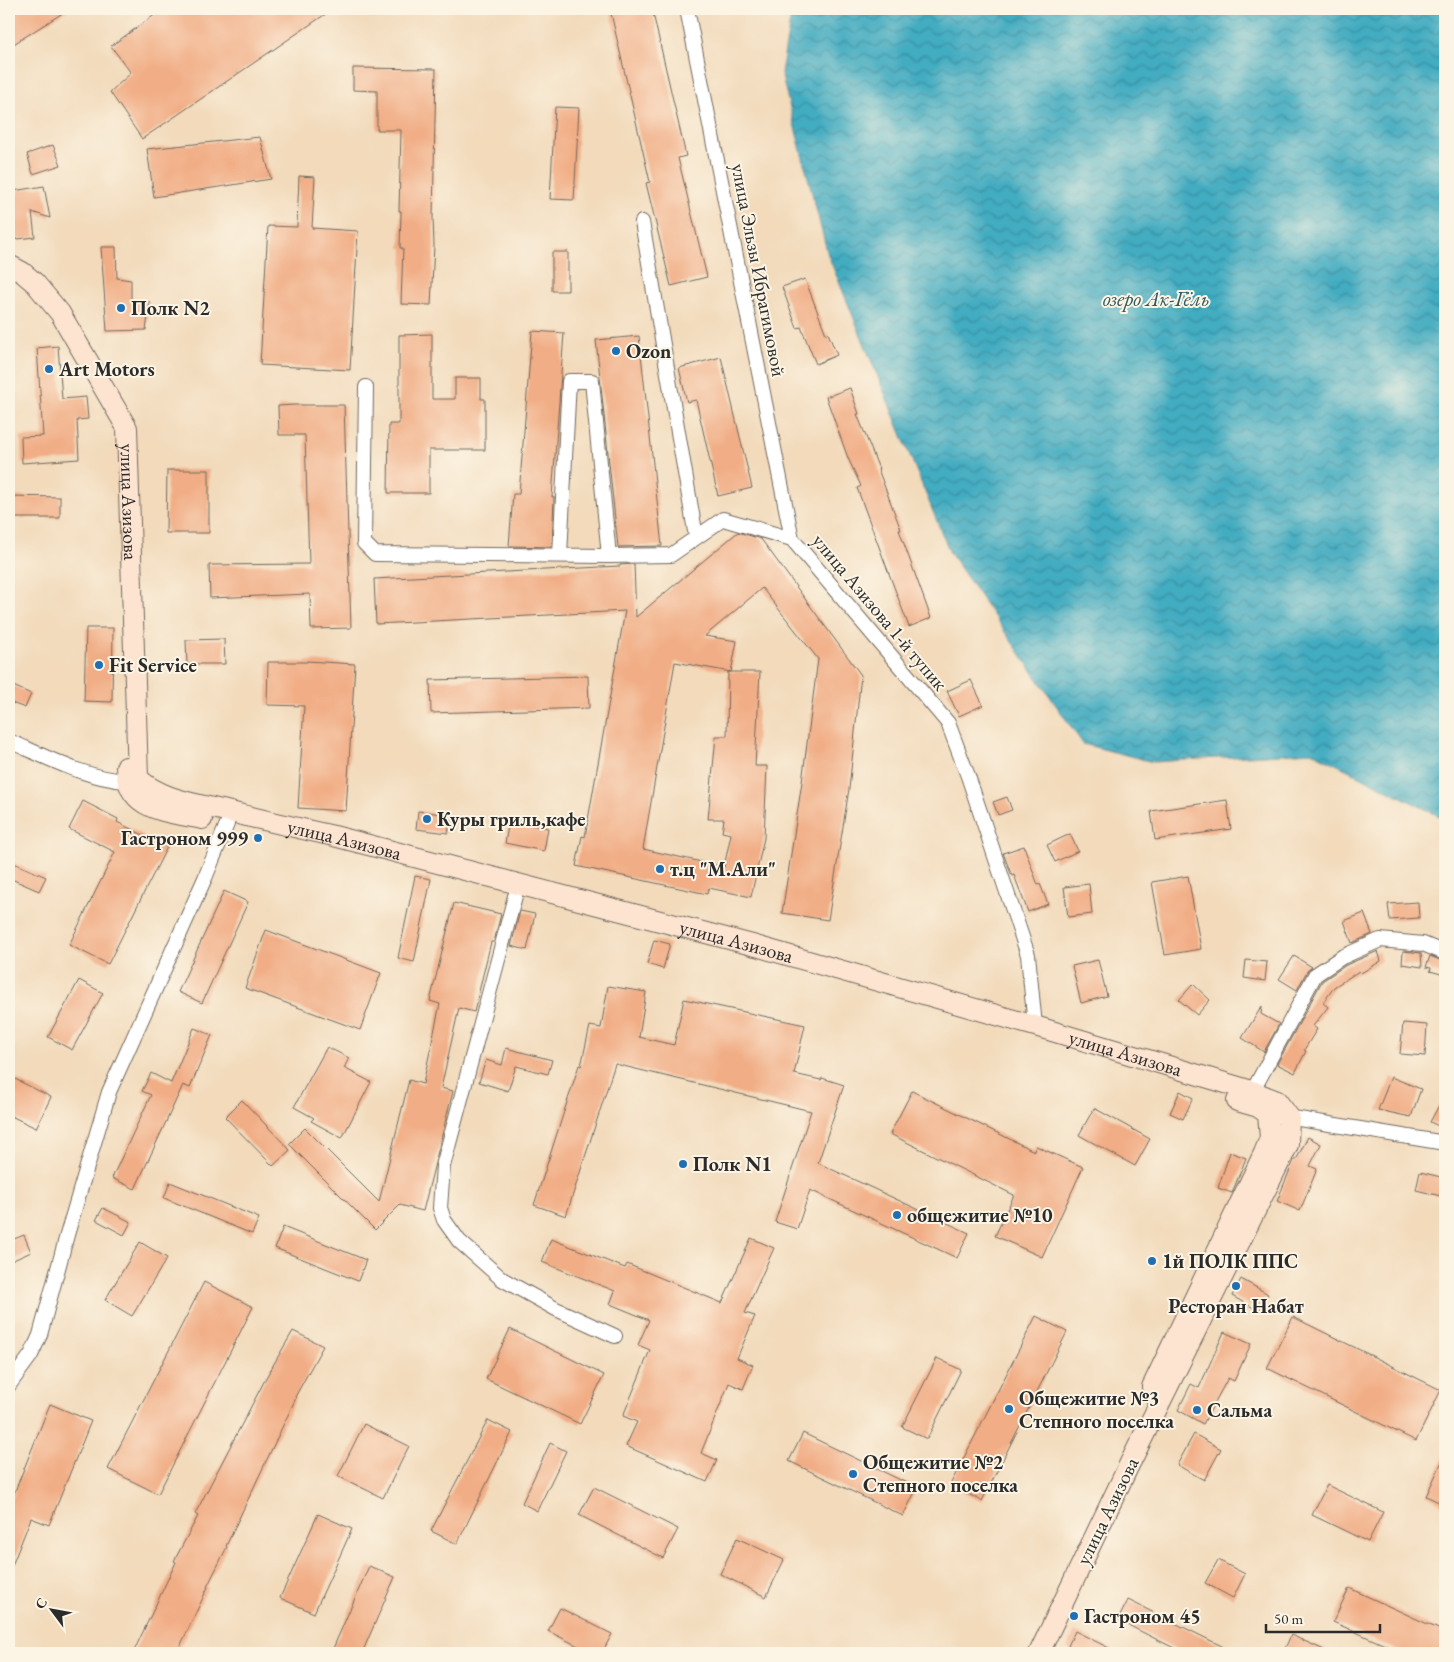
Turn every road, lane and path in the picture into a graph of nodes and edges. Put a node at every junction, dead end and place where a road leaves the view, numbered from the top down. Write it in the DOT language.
graph roads {
  1 [pos="687,9"];
  2 [pos="642,222"];
  3 [pos="9,265"];
  4 [pos="9,277"];
  5 [pos="366,387"];
  6 [pos="696,537"];
  7 [pos="792,539"];
  8 [pos="560,555"];
  9 [pos="609,556"];
  10 [pos="9,740"];
  11 [pos="126,781"];
  12 [pos="227,824"];
  13 [pos="515,896"];
  14 [pos="1445,953"];
  15 [pos="1035,1026"];
  16 [pos="1249,1097"];
  17 [pos="1268,1114"];
  18 [pos="1289,1117"];
  19 [pos="1445,1143"];
  20 [pos="616,1336"];
  21 [pos="9,1384"];
  22 [pos="1025,1653"];
  23 [pos="1039,1653"];
  1 -- 7 [label="street, улица Эльзы Ибрагимовой"];
  2 -- 6 [label="street"];
  3 -- 15 [label="main road, улица Азизова"];
  4 -- 11 [label="main road, улица Азизова"];
  5 -- 8 [label="street, улица Азизова 1-й тупик"];
  6 -- 7 [label="street, улица Азизова 1-й тупик"];
  6 -- 9 [label="street, улица Азизова 1-й тупик"];
  7 -- 15 [label="street, улица Азизова 1-й тупик"];
  8 -- 9 [label="street, улица Азизова 1-й тупик"];
  8 -- 9 [label="street"];
  10 -- 11 [label="street"];
  11 -- 12 [label="main road, улица Азизова"];
  12 -- 13 [label="main road, улица Азизова"];
  12 -- 21 [label="street"];
  13 -- 16 [label="main road, улица Азизова"];
  13 -- 20 [label="street"];
  14 -- 16 [label="street"];
  15 -- 16 [label="main road, улица Азизова"];
  16 -- 17 [label="main road, улица Азизова"];
  16 -- 18 [label="main road, улица Азизова"];
  17 -- 18 [label="street"];
  17 -- 22 [label="main road, улица Азизова"];
  18 -- 19 [label="street"];
  18 -- 23 [label="main road, улица Азизова"];
}
